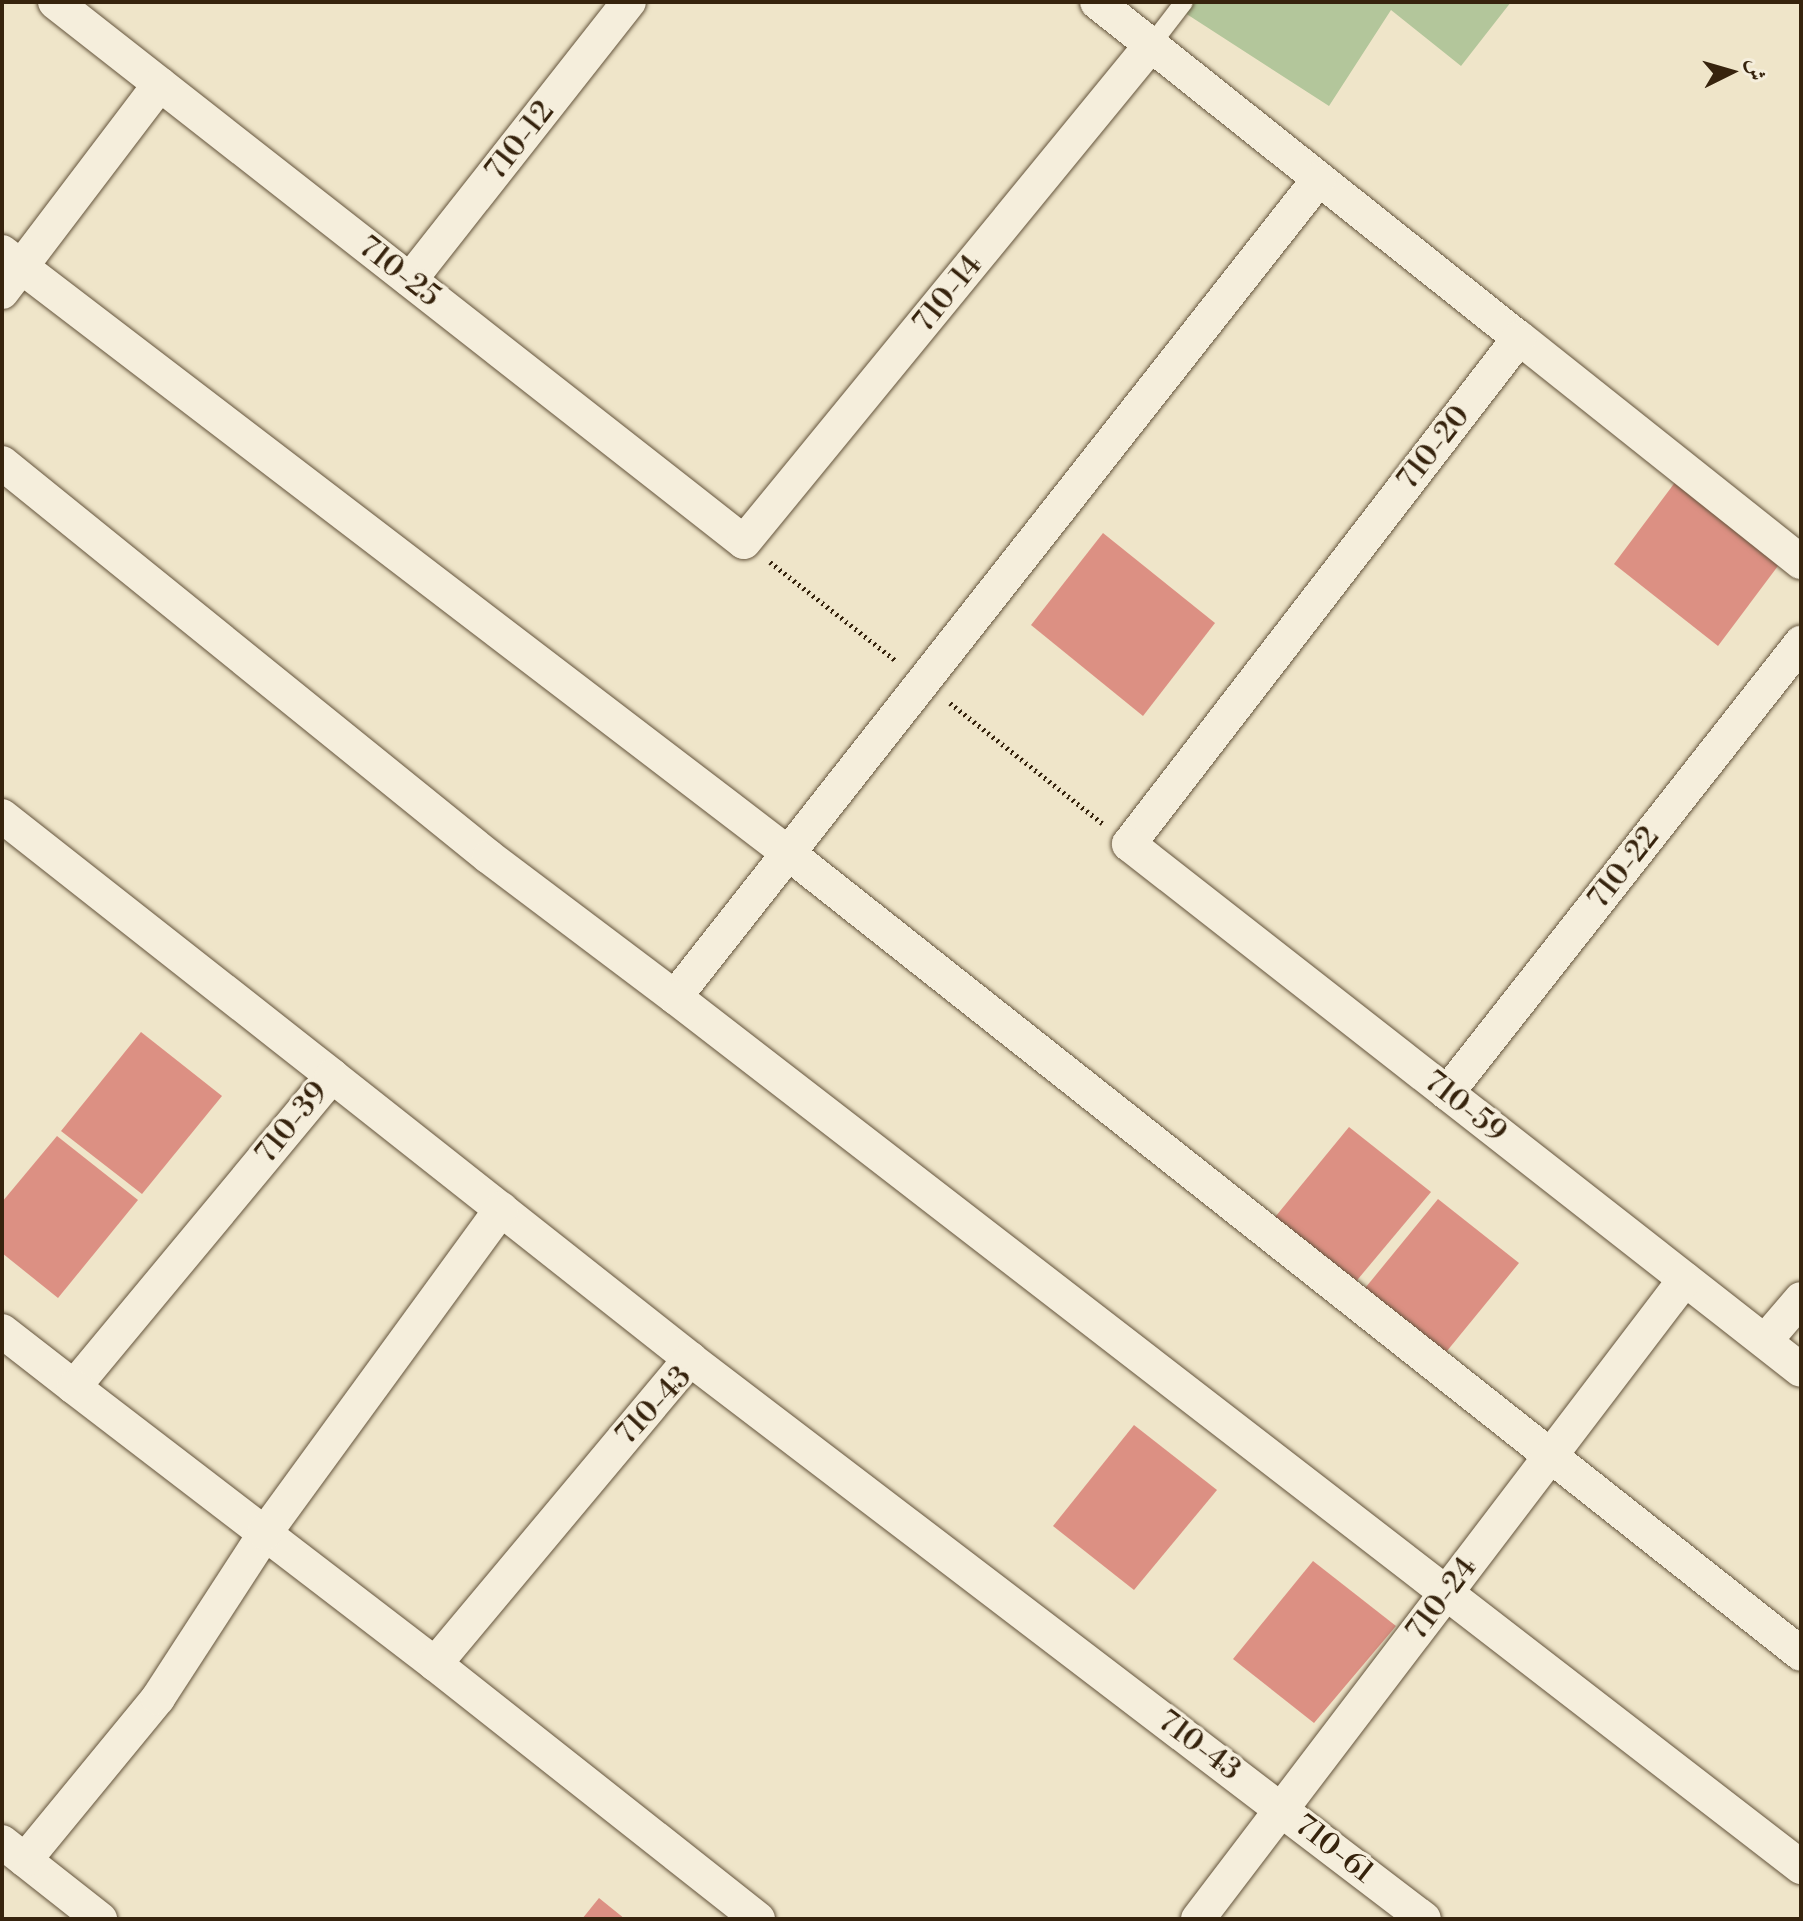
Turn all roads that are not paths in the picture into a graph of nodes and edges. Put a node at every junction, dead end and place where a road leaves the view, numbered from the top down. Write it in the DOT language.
graph roads {
  1 [pos="629,2"];
  2 [pos="1097,2"];
  3 [pos="1184,2"];
  4 [pos="71,7"];
  5 [pos="1151,45"];
  6 [pos="160,84"];
  7 [pos="1319,179"];
  8 [pos="8,270"];
  9 [pos="410,280"];
  10 [pos="1519,338"];
  11 [pos="2,463"];
  12 [pos="744,542"];
  13 [pos="1801,562"];
  14 [pos="1801,643"];
  15 [pos="2,816"];
  16 [pos="1129,844"];
  17 [pos="788,853"];
  18 [pos="675,997"];
  19 [pos="332,1076"];
  20 [pos="1447,1093"];
  21 [pos="501,1209"];
  22 [pos="1685,1279"];
  23 [pos="1801,1299"];
  24 [pos="2,1331"];
  25 [pos="1765,1341"];
  26 [pos="690,1359"];
  27 [pos="1801,1370"];
  28 [pos="74,1387"];
  29 [pos="1550,1458"];
  30 [pos="265,1533"];
  31 [pos="1448,1591"];
  32 [pos="1801,1654"];
  33 [pos="435,1664"];
  34 [pos="1282,1809"];
  35 [pos="8,1847"];
  36 [pos="1801,1867"];
  37 [pos="100,1919"];
  38 [pos="758,1919"];
  39 [pos="1198,1919"];
  40 [pos="1424,1919"];
  1 -- 9 [label="street, 710-12"];
  2 -- 5 [label="street"];
  3 -- 5 [label="lane"];
  4 -- 6 [label="street, 710-25"];
  5 -- 7 [label="street"];
  5 -- 12 [label="street, 710-14"];
  6 -- 8 [label="street"];
  6 -- 9 [label="street, 710-25"];
  7 -- 10 [label="street"];
  7 -- 17 [label="street"];
  8 -- 17 [label="street"];
  9 -- 12 [label="street, 710-25"];
  10 -- 13 [label="street"];
  10 -- 16 [label="street, 710-20"];
  11 -- 18 [label="street"];
  14 -- 20 [label="street, 710-22"];
  15 -- 19 [label="street, 710-39"];
  16 -- 20 [label="street, 710-59"];
  17 -- 18 [label="street"];
  17 -- 29 [label="street"];
  18 -- 31 [label="street"];
  19 -- 21 [label="street"];
  19 -- 28 [label="street, 710-39"];
  20 -- 22 [label="street, 710-59"];
  21 -- 26 [label="street"];
  21 -- 30 [label="street"];
  22 -- 25 [label="street, 710-59"];
  22 -- 29 [label="street, 710-24"];
  23 -- 25 [label="street"];
  24 -- 28 [label="street"];
  25 -- 27 [label="street, 710-59"];
  26 -- 33 [label="street, 710-43"];
  26 -- 34 [label="street, 710-43"];
  28 -- 30 [label="street"];
  29 -- 31 [label="street, 710-24"];
  29 -- 32 [label="street"];
  30 -- 33 [label="street"];
  30 -- 35 [label="street"];
  31 -- 34 [label="street, 710-24"];
  31 -- 36 [label="street"];
  33 -- 38 [label="street"];
  34 -- 39 [label="street, 710-24"];
  34 -- 40 [label="street, 710-61"];
  35 -- 37 [label="street"];
}
